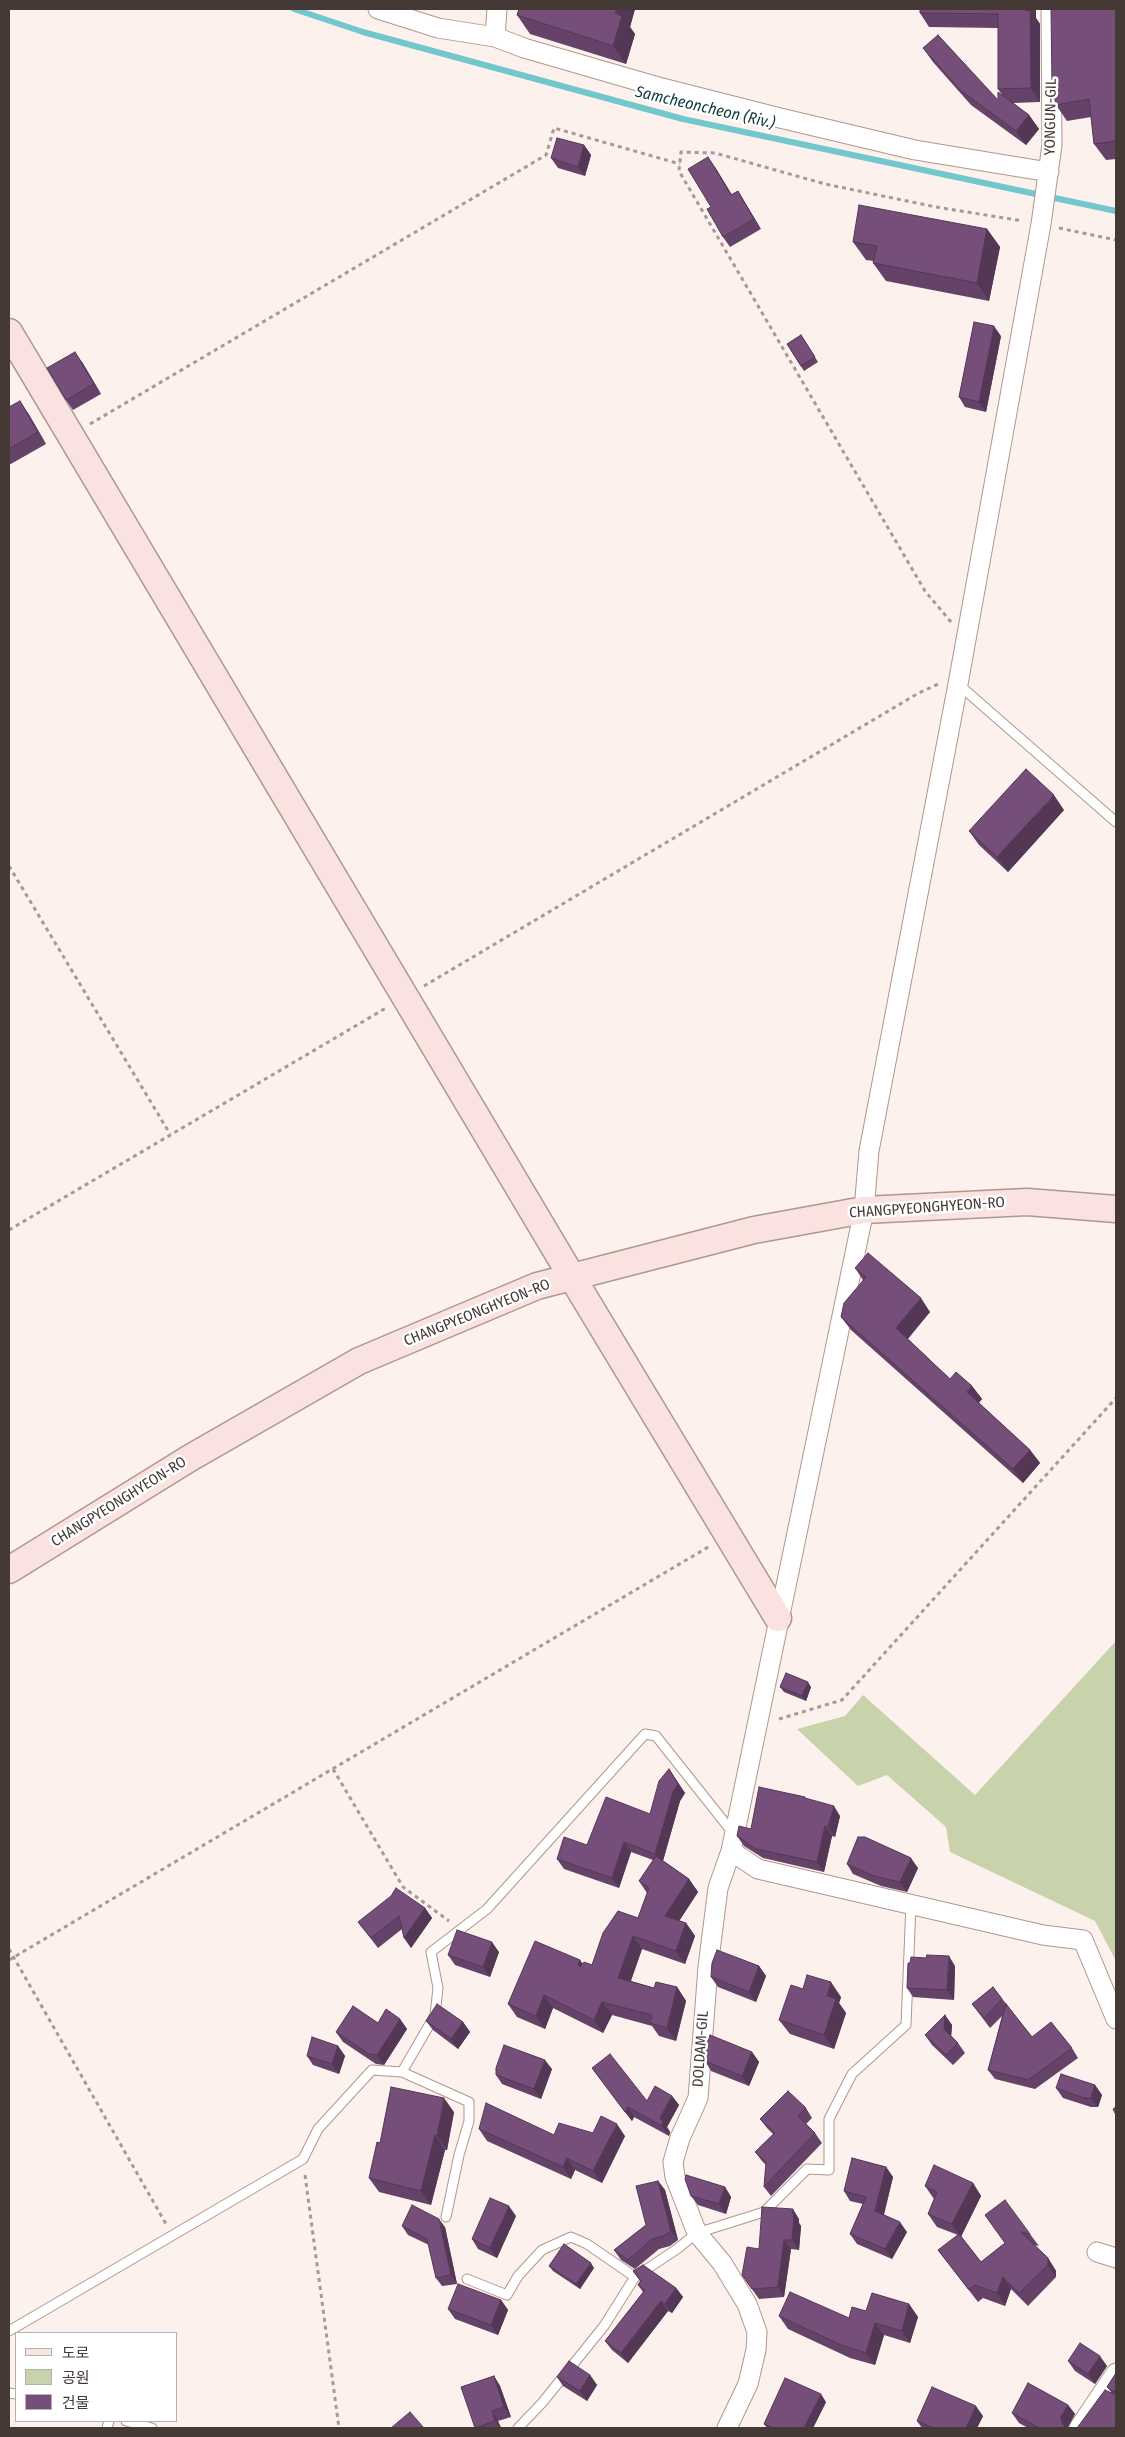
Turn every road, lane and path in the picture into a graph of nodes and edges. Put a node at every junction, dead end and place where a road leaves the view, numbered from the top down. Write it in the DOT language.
graph roads {
  1 [pos="378,9"];
  2 [pos="496,9"];
  3 [pos="1051,9"];
  4 [pos="495,37"];
  5 [pos="680,164"];
  6 [pos="1048,176"];
  7 [pos="1041,224"];
  8 [pos="1116,240"];
  9 [pos="12,344"];
  10 [pos="70,436"];
  11 [pos="966,636"];
  12 [pos="958,684"];
  13 [pos="1116,822"];
  14 [pos="9,866"];
  15 [pos="405,997"];
  16 [pos="170,1134"];
  17 [pos="1116,1209"];
  18 [pos="864,1210"];
  19 [pos="9,1230"];
  20 [pos="572,1278"];
  21 [pos="1116,1398"];
  22 [pos="728,1535"];
  23 [pos="9,1570"];
  24 [pos="778,1618"];
  25 [pos="756,1725"];
  26 [pos="333,1769"];
  27 [pos="733,1843"];
  28 [pos="910,1904"];
  29 [pos="459,1929"];
  30 [pos="9,1950"];
  31 [pos="14,1958"];
  32 [pos="9,1960"];
  33 [pos="1116,2019"];
  34 [pos="402,2072"];
  35 [pos="303,2159"];
  36 [pos="446,2217"];
  37 [pos="697,2233"];
  38 [pos="173,2235"];
  39 [pos="1097,2252"];
  40 [pos="1116,2258"];
  41 [pos="635,2277"];
  42 [pos="467,2279"];
  43 [pos="9,2331"];
  44 [pos="1116,2373"];
  45 [pos="130,2422"];
  46 [pos="152,2428"];
  47 [pos="339,2428"];
  48 [pos="518,2428"];
  49 [pos="727,2428"];
  50 [pos="1079,2428"];
  1 -- 4 [label="street"];
  2 -- 4 [label="street"];
  3 -- 6 [label="street, YONGUN-GIL"];
  4 -- 6 [label="street"];
  5 -- 7 [label="path"];
  5 -- 10 [label="path"];
  5 -- 11 [label="path"];
  6 -- 7 [label="street, YONGUN-GIL"];
  7 -- 8 [label="path"];
  7 -- 11 [label="street, YONGUN-GIL"];
  9 -- 10 [label="street"];
  10 -- 15 [label="street"];
  11 -- 12 [label="street, YONGUN-GIL"];
  12 -- 13 [label="lane"];
  12 -- 15 [label="path"];
  12 -- 18 [label="street, YONGUN-GIL"];
  14 -- 16 [label="path"];
  15 -- 16 [label="path"];
  15 -- 20 [label="street"];
  16 -- 19 [label="path"];
  17 -- 18 [label="street, CHANGPYEONGHYEON-RO"];
  18 -- 20 [label="street, CHANGPYEONGHYEON-RO"];
  18 -- 24 [label="street, DOLDAM-GIL"];
  20 -- 22 [label="street"];
  20 -- 23 [label="street, CHANGPYEONGHYEON-RO"];
  21 -- 25 [label="path"];
  22 -- 24 [label="street"];
  22 -- 26 [label="path"];
  24 -- 25 [label="street, DOLDAM-GIL"];
  25 -- 27 [label="street, DOLDAM-GIL"];
  26 -- 29 [label="path"];
  26 -- 31 [label="path"];
  27 -- 28 [label="street"];
  27 -- 29 [label="lane"];
  27 -- 37 [label="street, DOLDAM-GIL"];
  28 -- 33 [label="street"];
  28 -- 37 [label="lane"];
  29 -- 34 [label="lane"];
  30 -- 31 [label="path"];
  31 -- 32 [label="path"];
  31 -- 38 [label="path"];
  34 -- 35 [label="lane"];
  34 -- 36 [label="lane"];
  35 -- 38 [label="lane"];
  35 -- 47 [label="path"];
  37 -- 41 [label="lane"];
  37 -- 49 [label="street, DOLDAM-GIL"];
  38 -- 43 [label="lane"];
  39 -- 40 [label="street"];
  41 -- 42 [label="lane"];
  41 -- 48 [label="lane"];
  44 -- 50 [label="street"];
  45 -- 46 [label="lane"];
}
